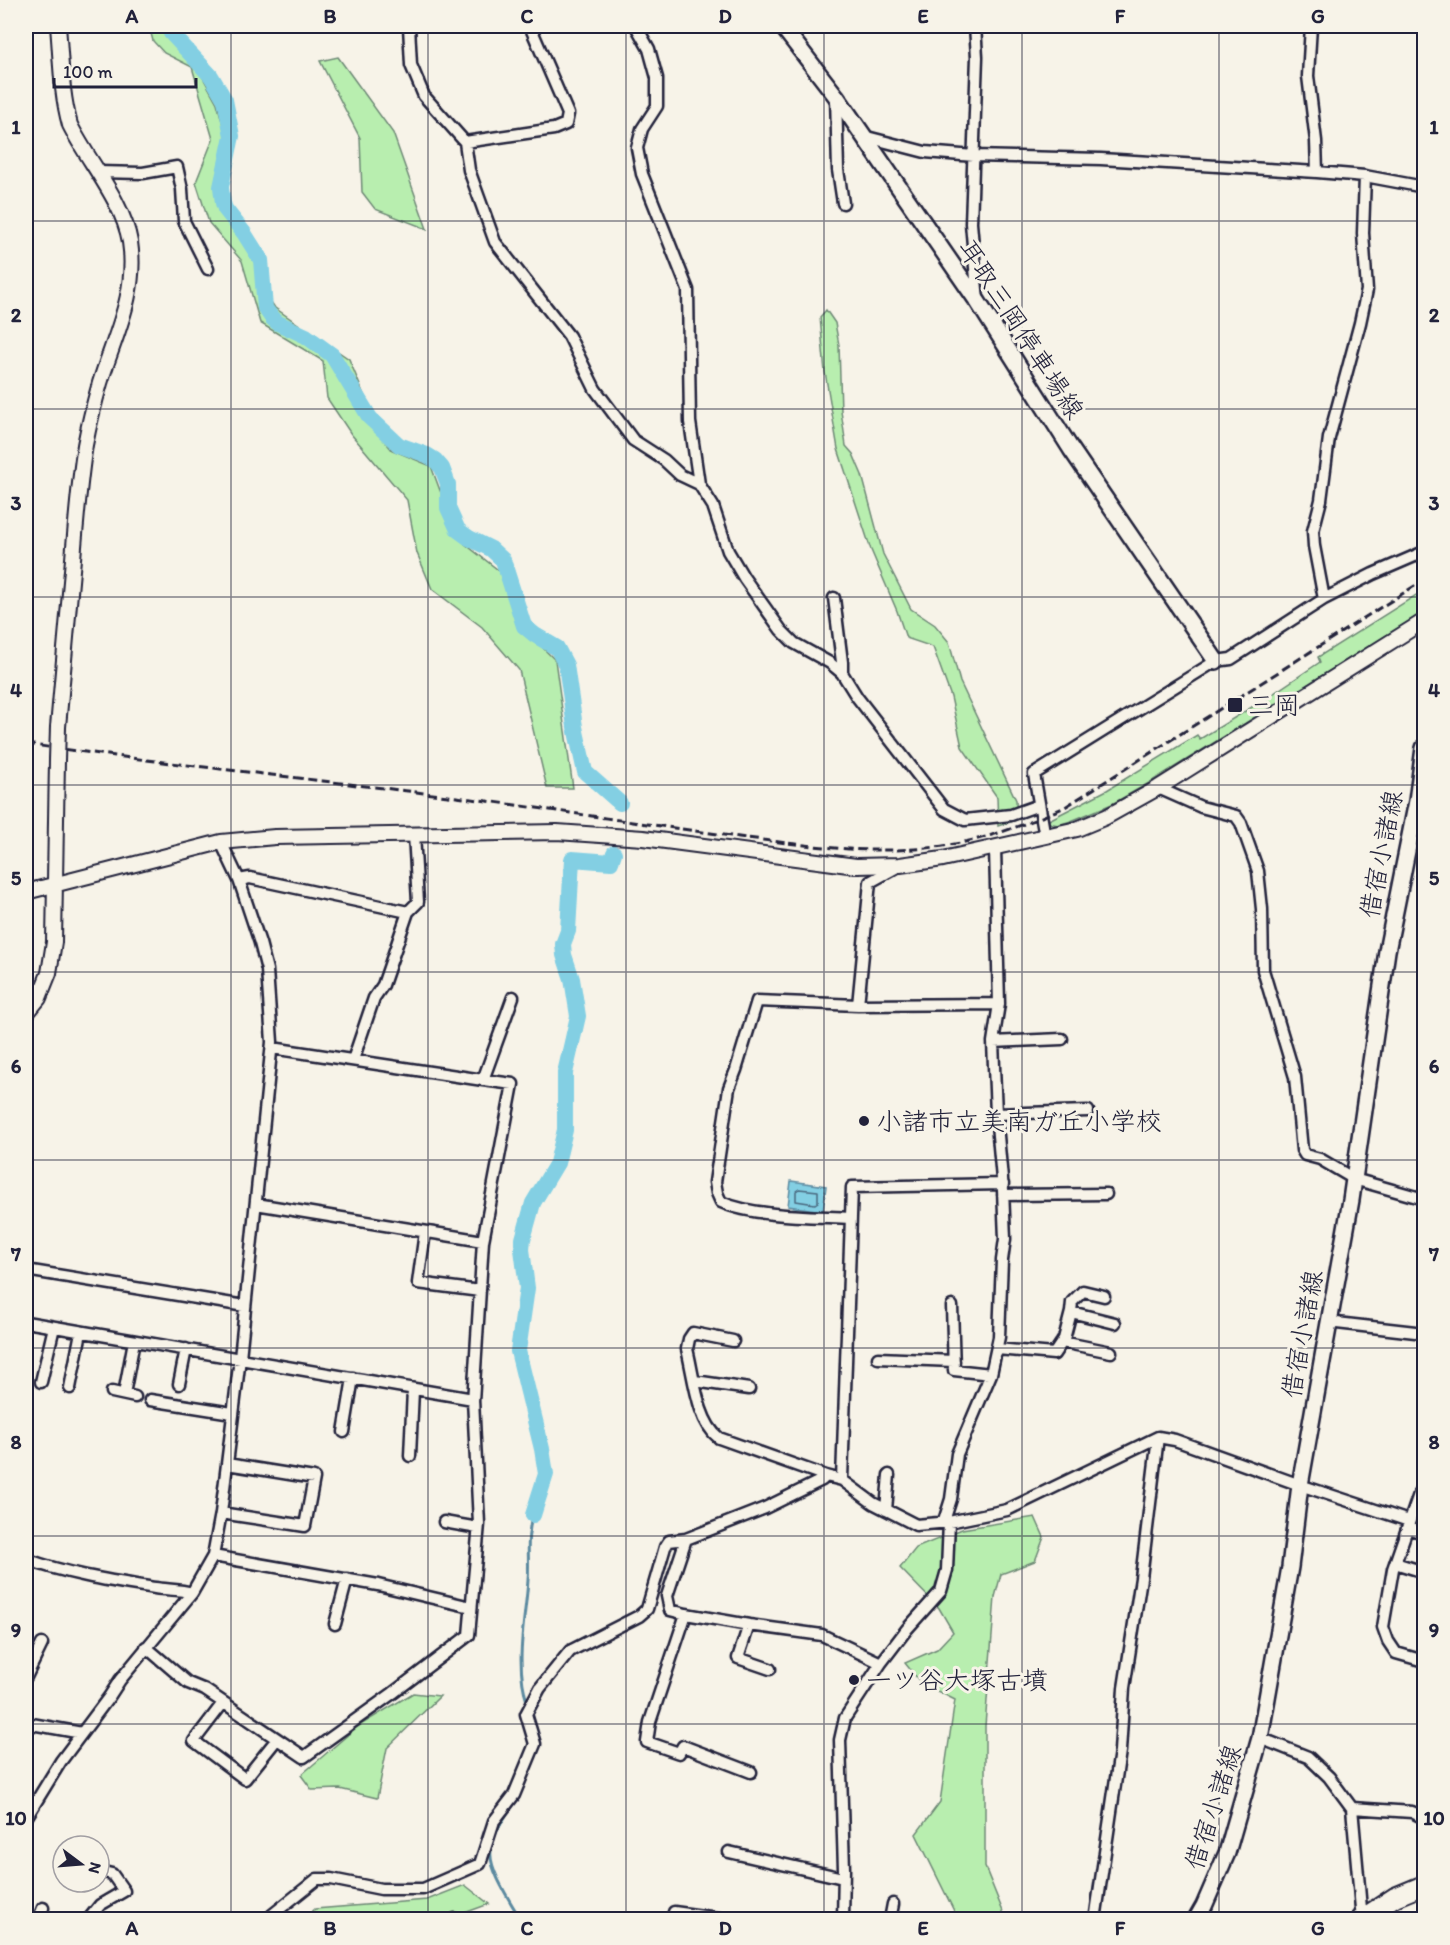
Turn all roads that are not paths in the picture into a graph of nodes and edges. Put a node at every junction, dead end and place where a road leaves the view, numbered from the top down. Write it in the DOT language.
graph roads {
  1 [pos="58,26"];
  2 [pos="409,26"];
  3 [pos="530,26"];
  4 [pos="636,26"];
  5 [pos="782,26"];
  6 [pos="975,26"];
  7 [pos="1311,26"];
  8 [pos="836,96"];
  9 [pos="863,136"];
  10 [pos="465,142"];
  11 [pos="974,156"];
  12 [pos="97,172"];
  13 [pos="1317,172"];
  14 [pos="1365,176"];
  15 [pos="1425,188"];
  16 [pos="843,203"];
  17 [pos="208,269"];
  18 [pos="978,302"];
  19 [pos="699,484"];
  20 [pos="1425,552"];
  21 [pos="834,598"];
  22 [pos="1324,599"];
  23 [pos="1425,621"];
  24 [pos="1216,661"];
  25 [pos="842,673"];
  26 [pos="1425,748"];
  27 [pos="1158,788"];
  28 [pos="1039,805"];
  29 [pos="414,834"];
  30 [pos="1045,837"];
  31 [pos="221,842"];
  32 [pos="995,848"];
  33 [pos="900,866"];
  34 [pos="239,880"];
  35 [pos="54,884"];
  36 [pos="26,892"];
  37 [pos="408,912"];
  38 [pos="513,997"];
  39 [pos="999,1004"];
  40 [pos="858,1005"];
  41 [pos="26,1014"];
  42 [pos="1062,1039"];
  43 [pos="993,1042"];
  44 [pos="272,1048"];
  45 [pos="352,1060"];
  46 [pos="483,1080"];
  47 [pos="1088,1111"];
  48 [pos="996,1114"];
  49 [pos="1353,1179"];
  50 [pos="1003,1189"];
  51 [pos="1106,1194"];
  52 [pos="1425,1199"];
  53 [pos="256,1204"];
  54 [pos="850,1218"];
  55 [pos="425,1232"];
  56 [pos="483,1241"];
  57 [pos="26,1270"];
  58 [pos="480,1291"];
  59 [pos="1104,1296"];
  60 [pos="245,1306"];
  61 [pos="952,1306"];
  62 [pos="1071,1312"];
  63 [pos="26,1322"];
  64 [pos="1328,1322"];
  65 [pos="1115,1323"];
  66 [pos="54,1327"];
  67 [pos="81,1332"];
  68 [pos="1425,1334"];
  69 [pos="134,1341"];
  70 [pos="733,1341"];
  71 [pos="1062,1342"];
  72 [pos="186,1349"];
  73 [pos="997,1349"];
  74 [pos="1111,1352"];
  75 [pos="240,1358"];
  76 [pos="878,1358"];
  77 [pos="954,1361"];
  78 [pos="991,1374"];
  79 [pos="353,1378"];
  80 [pos="41,1382"];
  81 [pos="695,1382"];
  82 [pos="179,1384"];
  83 [pos="70,1388"];
  84 [pos="749,1389"];
  85 [pos="413,1390"];
  86 [pos="135,1397"];
  87 [pos="150,1400"];
  88 [pos="473,1402"];
  89 [pos="232,1413"];
  90 [pos="344,1432"];
  91 [pos="1158,1437"];
  92 [pos="410,1456"];
  93 [pos="227,1464"];
  94 [pos="888,1475"];
  95 [pos="826,1476"];
  96 [pos="842,1480"];
  97 [pos="1425,1480"];
  98 [pos="1300,1485"];
  99 [pos="886,1510"];
  100 [pos="221,1513"];
  101 [pos="946,1521"];
  102 [pos="444,1522"];
  103 [pos="1408,1525"];
  104 [pos="478,1528"];
  105 [pos="1425,1533"];
  106 [pos="686,1539"];
  107 [pos="213,1556"];
  108 [pos="26,1559"];
  109 [pos="1395,1563"];
  110 [pos="1425,1572"];
  111 [pos="347,1580"];
  112 [pos="192,1593"];
  113 [pos="471,1606"];
  114 [pos="686,1614"];
  115 [pos="335,1624"];
  116 [pos="749,1625"];
  117 [pos="42,1644"];
  118 [pos="146,1647"];
  119 [pos="1425,1661"];
  120 [pos="881,1663"];
  121 [pos="770,1669"];
  122 [pos="26,1677"];
  123 [pos="223,1703"];
  124 [pos="26,1724"];
  125 [pos="82,1733"];
  126 [pos="1260,1738"];
  127 [pos="277,1739"];
  128 [pos="751,1772"];
  129 [pos="29,1805"];
  130 [pos="1352,1808"];
  131 [pos="26,1818"];
  132 [pos="1425,1818"];
  133 [pos="729,1852"];
  134 [pos="111,1874"];
  135 [pos="843,1878"];
  136 [pos="1425,1886"];
  137 [pos="893,1904"];
  138 [pos="43,1908"];
  139 [pos="674,1912"];
  140 [pos="716,1918"];
  141 [pos="1362,1919"];
  142 [pos="38,1920"];
  143 [pos="88,1920"];
  144 [pos="270,1920"];
  145 [pos="732,1920"];
  146 [pos="843,1920"];
  147 [pos="890,1920"];
  148 [pos="1095,1920"];
  149 [pos="1196,1920"];
  1 -- 12 [label="street"];
  2 -- 10 [label="street"];
  3 -- 10 [label="street"];
  4 -- 19 [label="street"];
  5 -- 8 [label="main road, 耳取三岡停車場線"];
  6 -- 11 [label="street"];
  7 -- 13 [label="street"];
  8 -- 9 [label="main road, 耳取三岡停車場線"];
  8 -- 16 [label="street"];
  9 -- 11 [label="street"];
  9 -- 18 [label="main road, 耳取三岡停車場線"];
  10 -- 19 [label="street"];
  11 -- 13 [label="street"];
  11 -- 18 [label="street"];
  12 -- 17 [label="street"];
  12 -- 35 [label="street, bridge"];
  13 -- 14 [label="street"];
  14 -- 15 [label="street"];
  14 -- 22 [label="street"];
  18 -- 24 [label="main road, 耳取三岡停車場線"];
  19 -- 25 [label="street"];
  20 -- 22 [label="street"];
  21 -- 25 [label="street"];
  22 -- 24 [label="street"];
  23 -- 27 [label="street"];
  24 -- 28 [label="street"];
  25 -- 28 [label="street"];
  26 -- 49 [label="main road, 借宿小諸線"];
  27 -- 30 [label="street"];
  27 -- 49 [label="street"];
  28 -- 30 [label="street"];
  29 -- 31 [label="street"];
  29 -- 33 [label="street"];
  29 -- 37 [label="street"];
  30 -- 32 [label="street"];
  31 -- 34 [label="street"];
  31 -- 35 [label="street"];
  32 -- 33 [label="street"];
  32 -- 39 [label="street"];
  33 -- 40 [label="street"];
  34 -- 37 [label="street"];
  34 -- 44 [label="street"];
  35 -- 36 [label="street"];
  35 -- 41 [label="street"];
  37 -- 45 [label="street"];
  38 -- 46 [label="street"];
  39 -- 40 [label="street"];
  39 -- 43 [label="street"];
  40 -- 54 [label="street"];
  42 -- 43 [label="street"];
  43 -- 48 [label="street"];
  44 -- 45 [label="street"];
  44 -- 53 [label="street"];
  45 -- 46 [label="street"];
  46 -- 56 [label="street"];
  47 -- 48 [label="street"];
  48 -- 50 [label="street"];
  49 -- 52 [label="street"];
  49 -- 64 [label="main road, 借宿小諸線"];
  50 -- 51 [label="street"];
  50 -- 54 [label="street"];
  50 -- 73 [label="street"];
  53 -- 55 [label="street"];
  53 -- 60 [label="street"];
  54 -- 96 [label="street"];
  55 -- 56 [label="street"];
  55 -- 58 [label="street"];
  56 -- 58 [label="street"];
  57 -- 60 [label="street"];
  58 -- 88 [label="street"];
  59 -- 62 [label="street"];
  60 -- 75 [label="street"];
  61 -- 77 [label="street"];
  62 -- 65 [label="street"];
  62 -- 71 [label="street"];
  63 -- 66 [label="street"];
  64 -- 68 [label="street"];
  64 -- 98 [label="main road, 借宿小諸線"];
  66 -- 67 [label="street"];
  66 -- 80 [label="street"];
  67 -- 69 [label="street"];
  67 -- 83 [label="street"];
  69 -- 72 [label="street"];
  69 -- 86 [label="street"];
  70 -- 81 [label="street"];
  71 -- 73 [label="street"];
  71 -- 74 [label="street"];
  72 -- 75 [label="street"];
  72 -- 82 [label="street"];
  73 -- 78 [label="street"];
  75 -- 79 [label="street"];
  75 -- 89 [label="street"];
  76 -- 77 [label="street"];
  77 -- 78 [label="street"];
  78 -- 101 [label="street"];
  79 -- 85 [label="street"];
  79 -- 90 [label="street"];
  81 -- 84 [label="street"];
  81 -- 95 [label="street"];
  85 -- 88 [label="street"];
  85 -- 92 [label="street"];
  87 -- 89 [label="street"];
  88 -- 104 [label="street"];
  89 -- 93 [label="street"];
  91 -- 98 [label="street"];
  91 -- 101 [label="street"];
  91 -- 148 [label="street"];
  93 -- 100 [label="street"];
  93 -- 100 [label="street"];
  94 -- 99 [label="street"];
  95 -- 96 [label="street"];
  95 -- 106 [label="street"];
  96 -- 99 [label="street"];
  97 -- 103 [label="street"];
  98 -- 103 [label="street"];
  98 -- 126 [label="main road, 借宿小諸線"];
  99 -- 101 [label="street"];
  100 -- 107 [label="street"];
  101 -- 120 [label="street"];
  102 -- 104 [label="street"];
  103 -- 105 [label="street"];
  103 -- 109 [label="street"];
  104 -- 113 [label="street"];
  106 -- 114 [label="street"];
  106 -- 144 [label="street"];
  107 -- 111 [label="street"];
  107 -- 112 [label="street"];
  108 -- 112 [label="street"];
  109 -- 110 [label="street"];
  109 -- 119 [label="street"];
  111 -- 113 [label="street"];
  111 -- 115 [label="street"];
  112 -- 118 [label="street"];
  113 -- 127 [label="street"];
  114 -- 116 [label="street"];
  114 -- 128 [label="street"];
  116 -- 120 [label="street"];
  116 -- 121 [label="street"];
  117 -- 122 [label="street"];
  118 -- 123 [label="street"];
  118 -- 125 [label="street"];
  120 -- 135 [label="street"];
  123 -- 127 [label="street"];
  123 -- 127 [label="street"];
  124 -- 125 [label="street"];
  125 -- 129 [label="street"];
  126 -- 130 [label="street"];
  126 -- 149 [label="main road, 借宿小諸線"];
  129 -- 131 [label="street"];
  130 -- 132 [label="street"];
  130 -- 141 [label="street"];
  133 -- 135 [label="street"];
  134 -- 143 [label="street"];
  135 -- 146 [label="street"];
  136 -- 141 [label="highway"];
  137 -- 147 [label="street"];
  138 -- 142 [label="street"];
  139 -- 140 [label="street"];
  140 -- 145 [label="street"];
}
